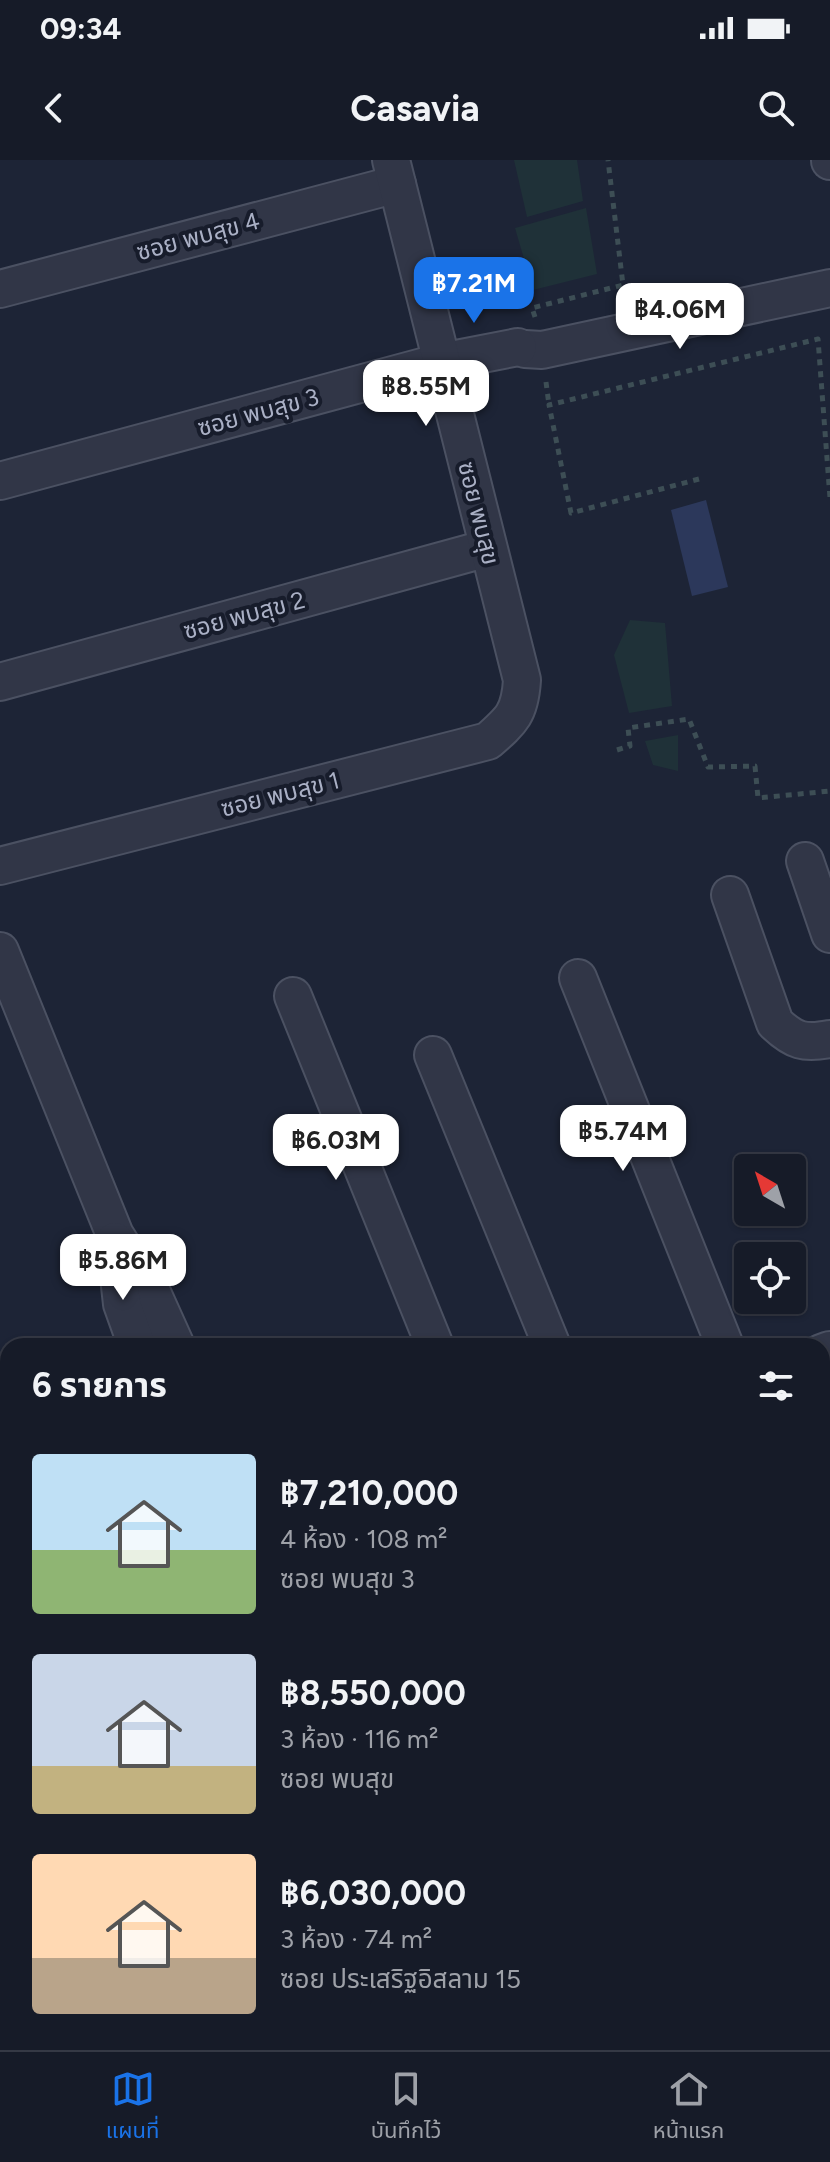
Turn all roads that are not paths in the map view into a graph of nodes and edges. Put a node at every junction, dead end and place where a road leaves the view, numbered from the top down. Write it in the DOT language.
graph roads {
  1 [pos="394,172"];
  2 [pos="830,288"];
  3 [pos="0,289"];
  4 [pos="441,362"];
  5 [pos="0,481"];
  6 [pos="488,548"];
  7 [pos="522,680"];
  8 [pos="0,682"];
  9 [pos="805,861"];
  10 [pos="0,866"];
  11 [pos="730,895"];
  12 [pos="830,934"];
  13 [pos="0,951"];
  14 [pos="578,978"];
  15 [pos="293,996"];
  16 [pos="830,1039"];
  17 [pos="433,1055"];
  18 [pos="115,1235"];
  19 [pos="134,1338"];
  20 [pos="172,1338"];
  21 [pos="432,1338"];
  22 [pos="549,1338"];
  23 [pos="722,1338"];
  1 -- 3 [label="street, ซอย พบสุข 4"];
  1 -- 4 [label="street, ซอย พบสุข"];
  2 -- 4 [label="street, ซอย พบสุข 3"];
  4 -- 5 [label="street, ซอย พบสุข 3"];
  4 -- 6 [label="street, ซอย พบสุข"];
  6 -- 7 [label="street, ซอย พบสุข"];
  6 -- 8 [label="street, ซอย พบสุข 2"];
  7 -- 10 [label="street, ซอย พบสุข 1"];
  9 -- 12 [label="street"];
  11 -- 16 [label="street"];
  13 -- 18 [label="street"];
  14 -- 23 [label="street"];
  15 -- 21 [label="street"];
  17 -- 22 [label="street"];
  18 -- 19 [label="street"];
  18 -- 20 [label="street"];
}
